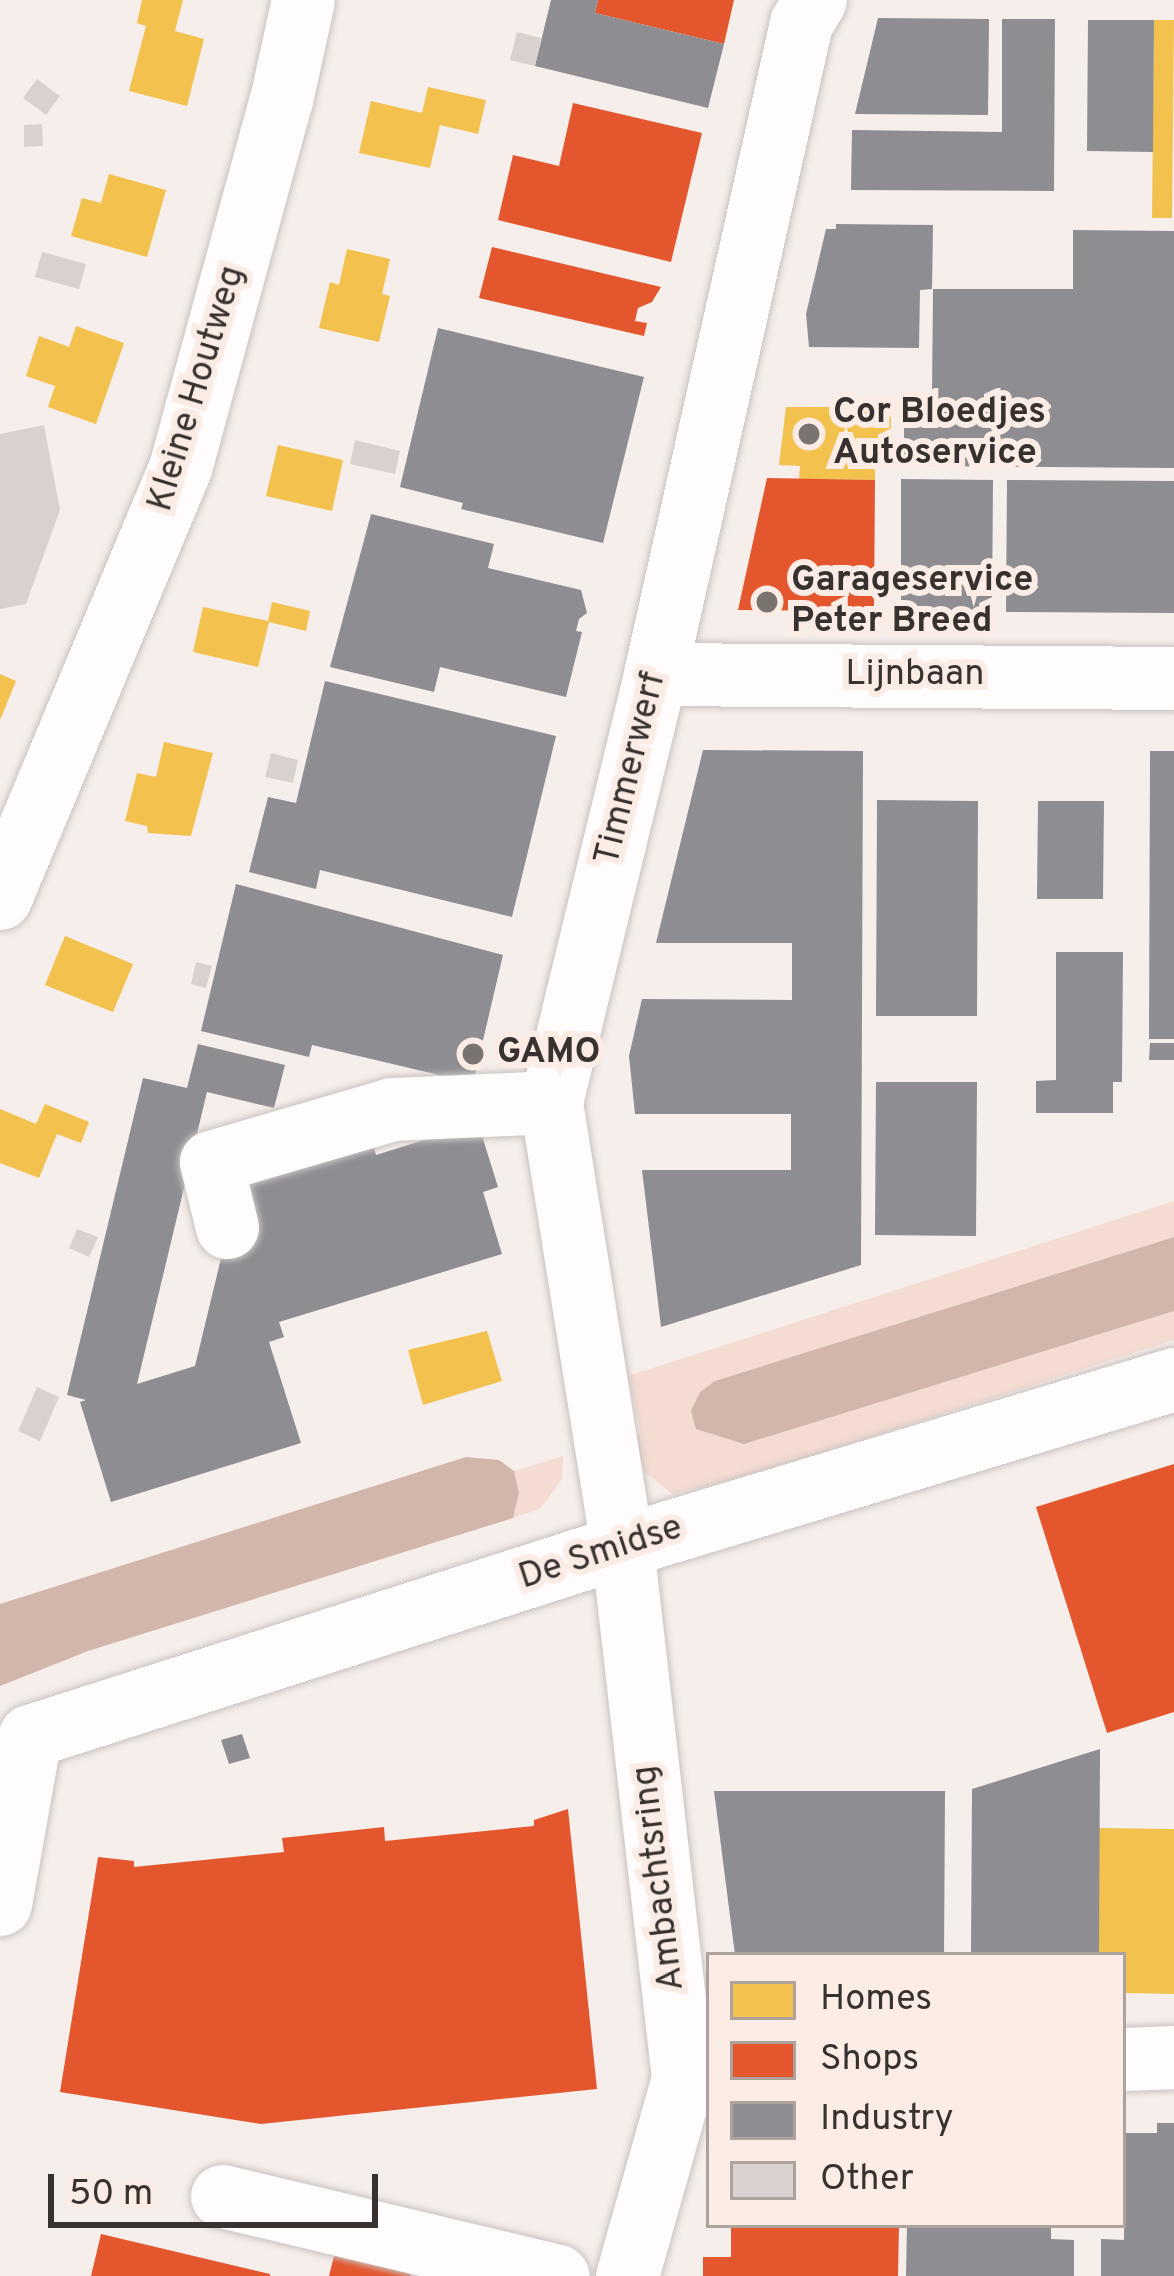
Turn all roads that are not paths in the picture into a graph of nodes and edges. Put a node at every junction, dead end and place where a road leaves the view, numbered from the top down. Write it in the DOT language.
graph roads {
  1 [pos="303,0"];
  2 [pos="815,0"];
  3 [pos="655,674"];
  4 [pos="1174,678"];
  5 [pos="0,898"];
  6 [pos="551,1102"];
  7 [pos="227,1227"];
  8 [pos="1174,1379"];
  9 [pos="622,1546"];
  10 [pos="0,1904"];
  11 [pos="1174,2057"];
  12 [pos="1126,2059"];
  13 [pos="696,2077"];
  14 [pos="222,2196"];
  15 [pos="558,2276"];
  16 [pos="627,2276"];
  1 -- 5 [label="street, Kleine Houtweg"];
  2 -- 3 [label="street, Timmerwerf"];
  3 -- 4 [label="street, Lijnbaan"];
  3 -- 6 [label="street, Timmerwerf"];
  6 -- 7 [label="street"];
  6 -- 9 [label="street, Timmerwerf"];
  8 -- 9 [label="street, De Smidse"];
  9 -- 10 [label="street, De Smidse"];
  9 -- 13 [label="street, Ambachtsring"];
  11 -- 12 [label="street"];
  13 -- 16 [label="street, Ambachtsring"];
  14 -- 15 [label="street"];
}
